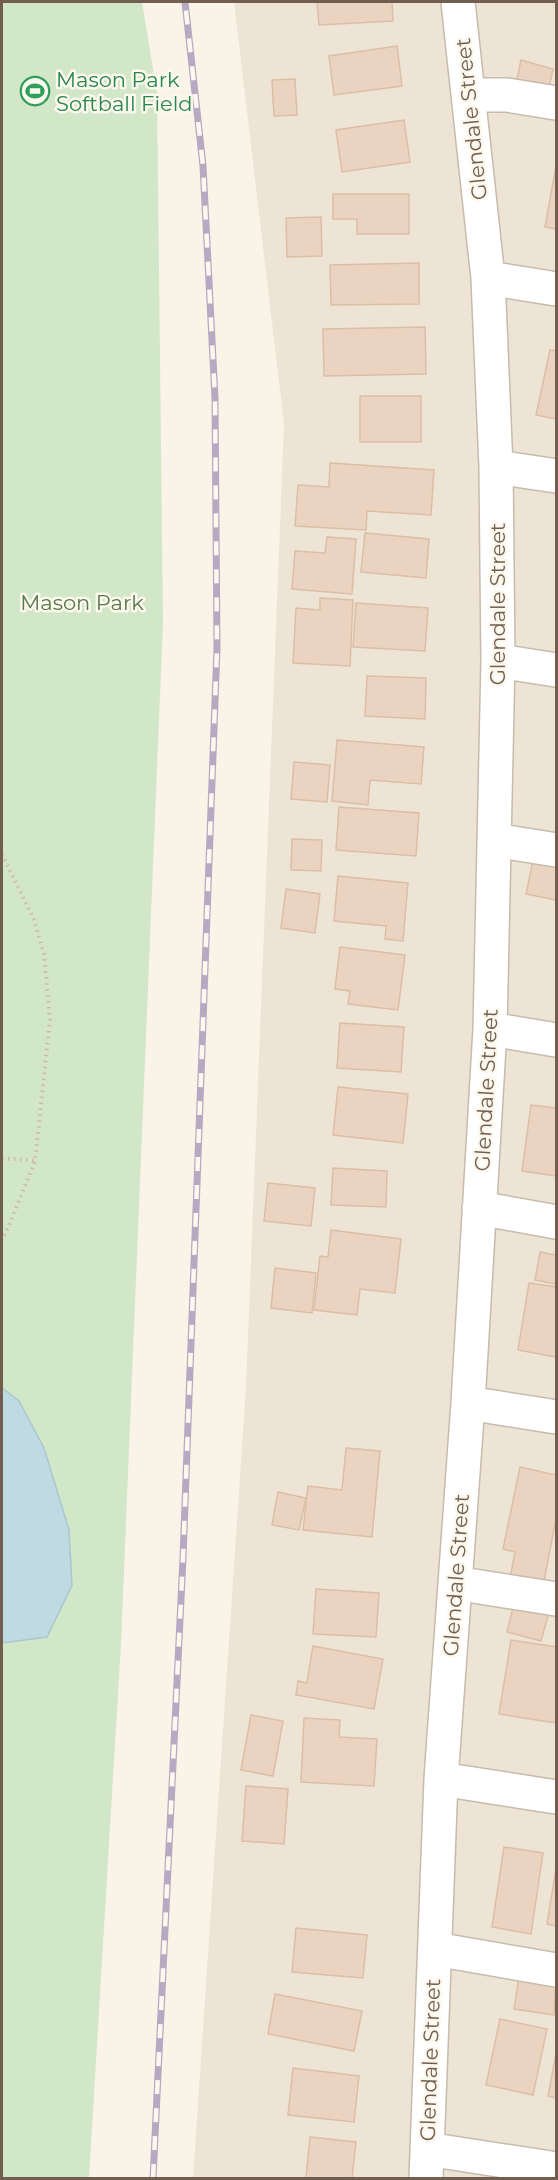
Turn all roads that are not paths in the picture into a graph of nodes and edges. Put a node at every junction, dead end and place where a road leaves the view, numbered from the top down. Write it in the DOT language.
graph roads {
  1 [pos="458,2"];
  2 [pos="470,95"];
  3 [pos="556,103"];
  4 [pos="488,278"];
  5 [pos="556,289"];
  6 [pos="496,467"];
  7 [pos="556,476"];
  8 [pos="498,661"];
  9 [pos="556,670"];
  10 [pos="494,840"];
  11 [pos="556,850"];
  12 [pos="490,1029"];
  13 [pos="556,1040"];
  14 [pos="479,1208"];
  15 [pos="556,1222"];
  16 [pos="468,1403"];
  17 [pos="556,1417"];
  18 [pos="455,1583"];
  19 [pos="556,1599"];
  20 [pos="441,1779"];
  21 [pos="556,1797"];
  22 [pos="435,1949"];
  23 [pos="556,1970"];
  24 [pos="426,2164"];
  25 [pos="556,2169"];
  1 -- 2 [label="street, Glendale Street"];
  2 -- 3 [label="street"];
  2 -- 4 [label="street, Glendale Street"];
  4 -- 5 [label="street"];
  4 -- 6 [label="street, Glendale Street"];
  6 -- 7 [label="street"];
  6 -- 8 [label="street, Glendale Street"];
  8 -- 9 [label="street"];
  8 -- 10 [label="street, Glendale Street"];
  10 -- 11 [label="street"];
  10 -- 12 [label="street, Glendale Street"];
  12 -- 13 [label="street"];
  12 -- 14 [label="street, Glendale Street"];
  14 -- 15 [label="street"];
  14 -- 16 [label="street, Glendale Street"];
  16 -- 17 [label="street"];
  16 -- 18 [label="street, Glendale Street"];
  18 -- 19 [label="street"];
  18 -- 20 [label="street, Glendale Street"];
  20 -- 21 [label="street"];
  20 -- 22 [label="street, Glendale Street"];
  22 -- 23 [label="street"];
  22 -- 24 [label="street, Glendale Street"];
  24 -- 25 [label="street"];
}
